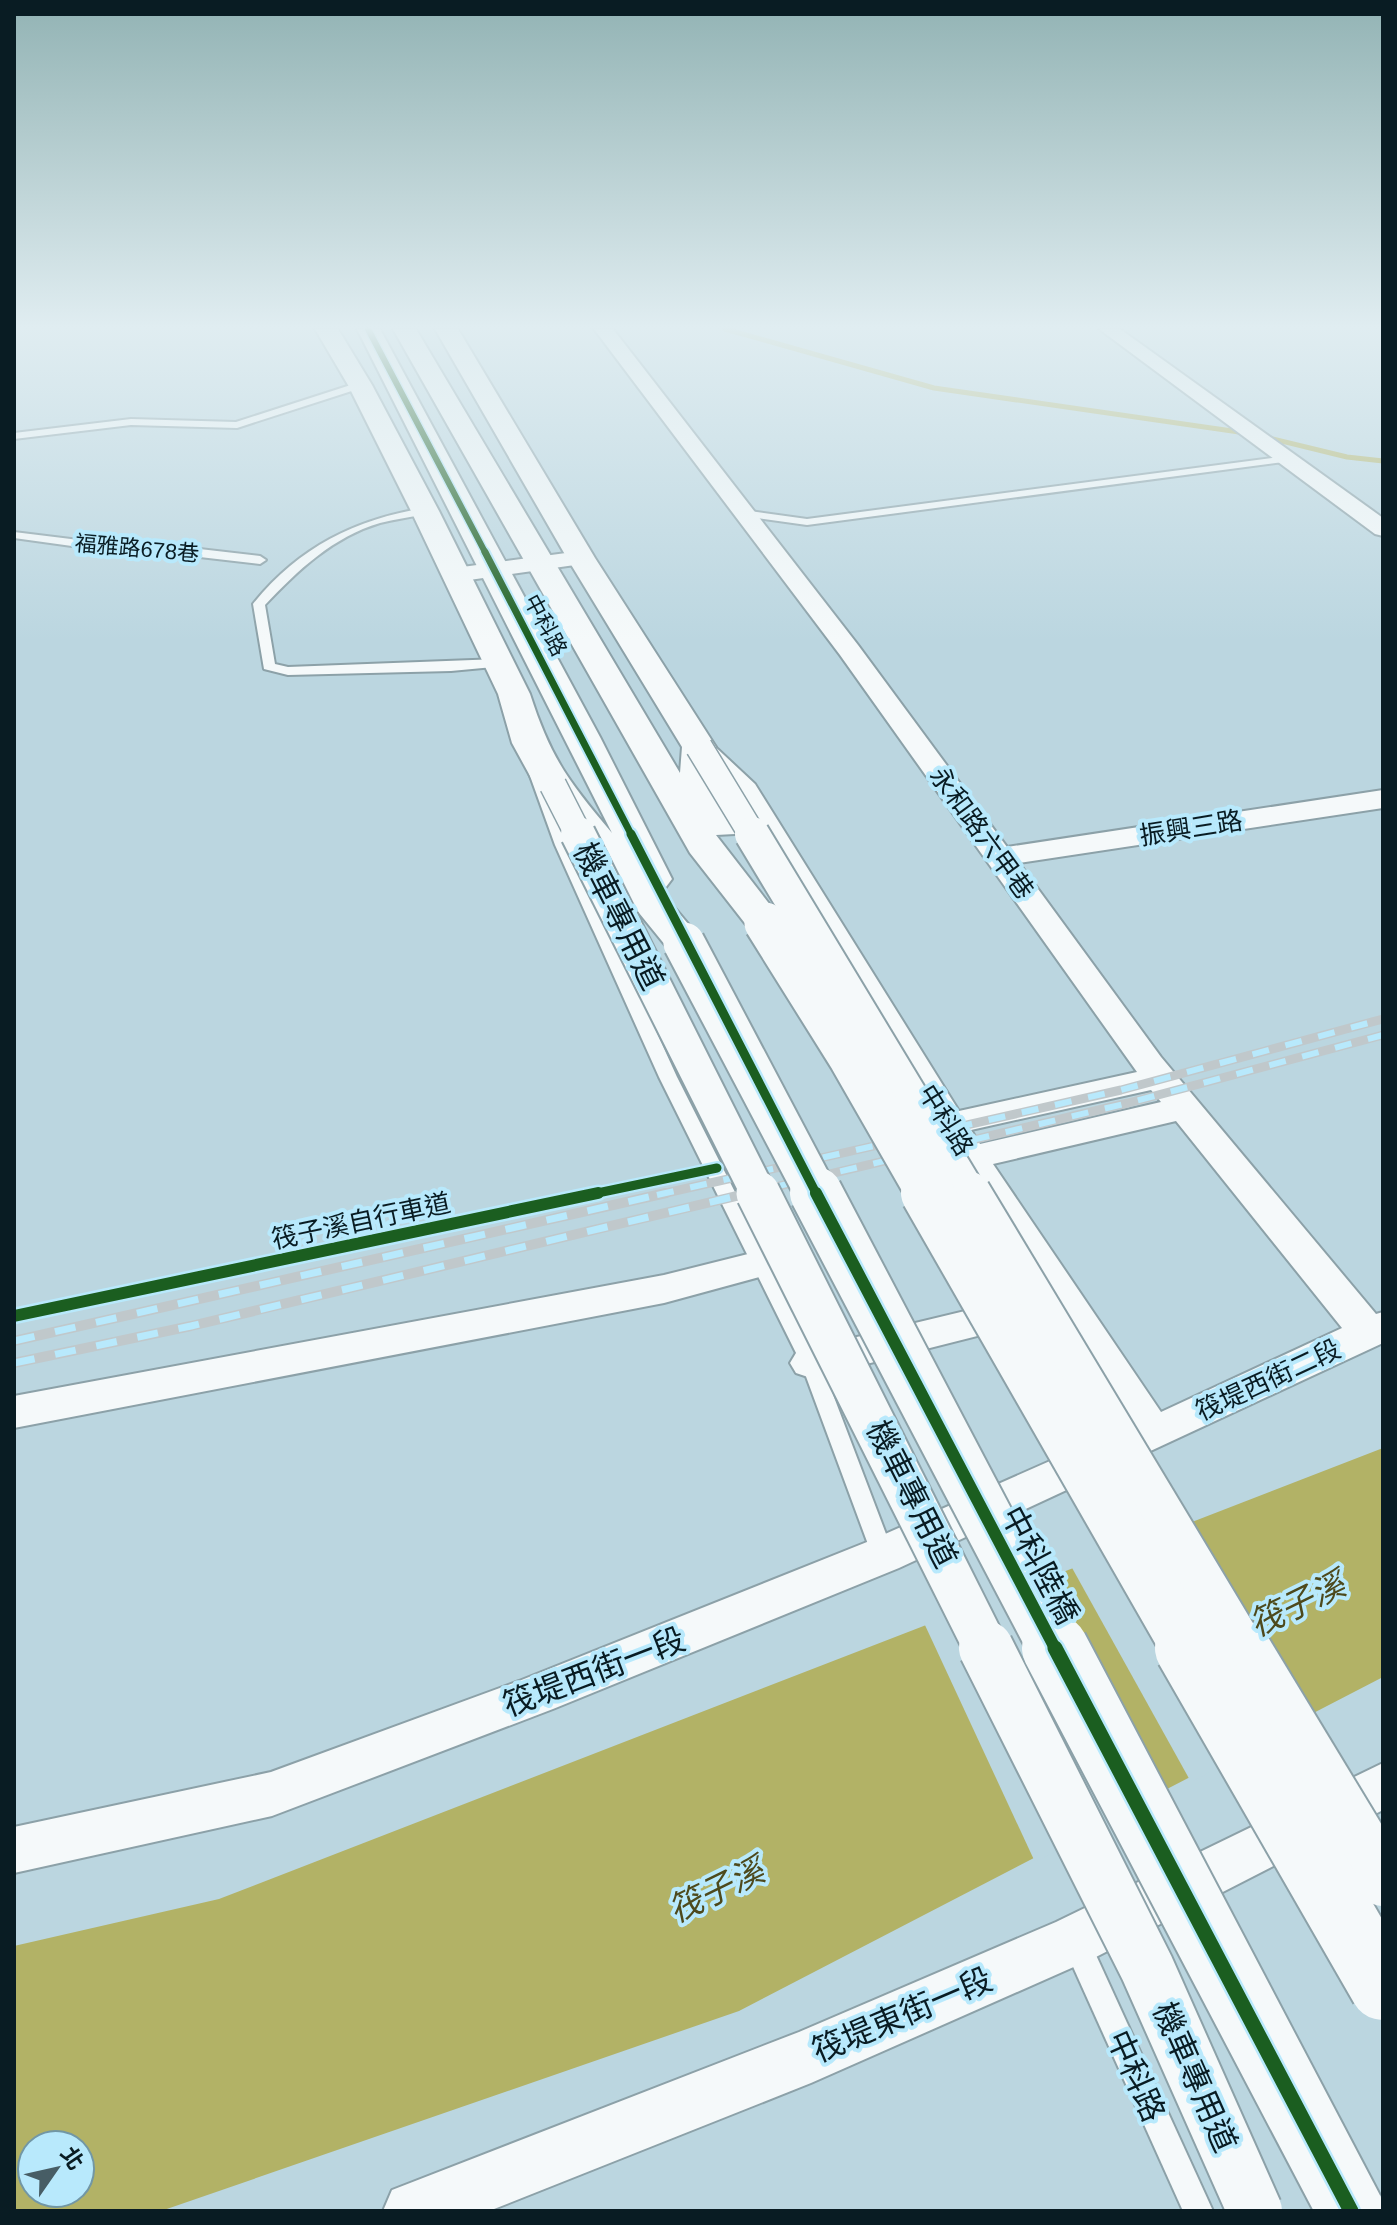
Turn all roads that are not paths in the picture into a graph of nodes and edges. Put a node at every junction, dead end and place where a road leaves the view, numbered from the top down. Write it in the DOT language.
graph roads {
  1 [pos="40,433"];
  2 [pos="385,433"];
  3 [pos="422,433"];
  4 [pos="465,433"];
  5 [pos="507,433"];
  6 [pos="682,433"];
  7 [pos="1251,433"];
  8 [pos="14,436"];
  9 [pos="1287,459"];
  10 [pos="425,511"];
  11 [pos="743,513"];
  12 [pos="1383,529"];
  13 [pos="14,535"];
  14 [pos="581,558"];
  15 [pos="260,560"];
  16 [pos="543,564"];
  17 [pos="493,569"];
  18 [pos="455,575"];
  19 [pos="506,679"];
  20 [pos="529,743"];
  21 [pos="699,747"];
  22 [pos="553,785"];
  23 [pos="1383,799"];
  24 [pos="999,857"];
  25 [pos="765,923"];
  26 [pos="684,943"];
  27 [pos="1160,1077"];
  28 [pos="1185,1108"];
  29 [pos="949,1124"];
  30 [pos="970,1158"];
  31 [pos="764,1263"];
  32 [pos="1067,1301"];
  33 [pos="1375,1329"];
  34 [pos="811,1363"];
  35 [pos="14,1412"];
  36 [pos="1153,1433"];
  37 [pos="883,1555"];
  38 [pos="1381,1790"];
  39 [pos="14,1850"];
  40 [pos="1383,1879"];
  41 [pos="1075,1940"];
  42 [pos="1383,1987"];
  43 [pos="413,2211"];
  44 [pos="1198,2211"];
  45 [pos="1255,2211"];
  46 [pos="1351,2211"];
  1 -- 8 [label="lane"];
  2 -- 10 [label="street"];
  3 -- 17 [label="street, 中科路"];
  4 -- 16 [label="street, 中科路"];
  5 -- 14 [label="street, 中科路"];
  6 -- 11 [label="street, 永和路六甲巷"];
  7 -- 9 [label="street"];
  9 -- 11 [label="lane"];
  9 -- 12 [label="street"];
  10 -- 18 [label="street"];
  10 -- 19 [label="lane"];
  11 -- 24 [label="street, 永和路六甲巷"];
  13 -- 15 [label="lane, 福雅路678巷"];
  14 -- 16 [label="street"];
  14 -- 21 [label="street, 中科路"];
  16 -- 17 [label="street"];
  16 -- 25 [label="street, 中科路"];
  17 -- 18 [label="street"];
  17 -- 26 [label="street, 中科路"];
  18 -- 19 [label="street"];
  19 -- 20 [label="street"];
  20 -- 22 [label="street"];
  20 -- 31 [label="lane"];
  21 -- 25 [label="street"];
  21 -- 29 [label="street, 中科路"];
  21 -- 40 [label="street, bridge"];
  22 -- 26 [label="street"];
  22 -- 45 [label="street, 機車專用道, bridge"];
  23 -- 24 [label="street, 振興三路"];
  24 -- 27 [label="street, 永和路六甲巷"];
  25 -- 42 [label="street, bridge"];
  26 -- 46 [label="street, 中科陸橋, bridge"];
  27 -- 28 [label="street, 永和路六甲巷"];
  27 -- 29 [label="street"];
  28 -- 30 [label="street"];
  28 -- 33 [label="street, 永和路六甲巷"];
  29 -- 30 [label="street, 中科路"];
  30 -- 32 [label="street, 中科路"];
  31 -- 34 [label="lane"];
  31 -- 35 [label="street"];
  32 -- 34 [label="street"];
  32 -- 36 [label="street, 中科路"];
  33 -- 36 [label="street, 筏堤西街二段"];
  34 -- 37 [label="lane"];
  36 -- 37 [label="street, 筏堤西街一段"];
  37 -- 39 [label="street, 筏堤西街一段"];
  38 -- 41 [label="street, 筏堤東街一段"];
  41 -- 43 [label="street, 筏堤東街一段"];
  41 -- 44 [label="lane, 中科路"];
}
